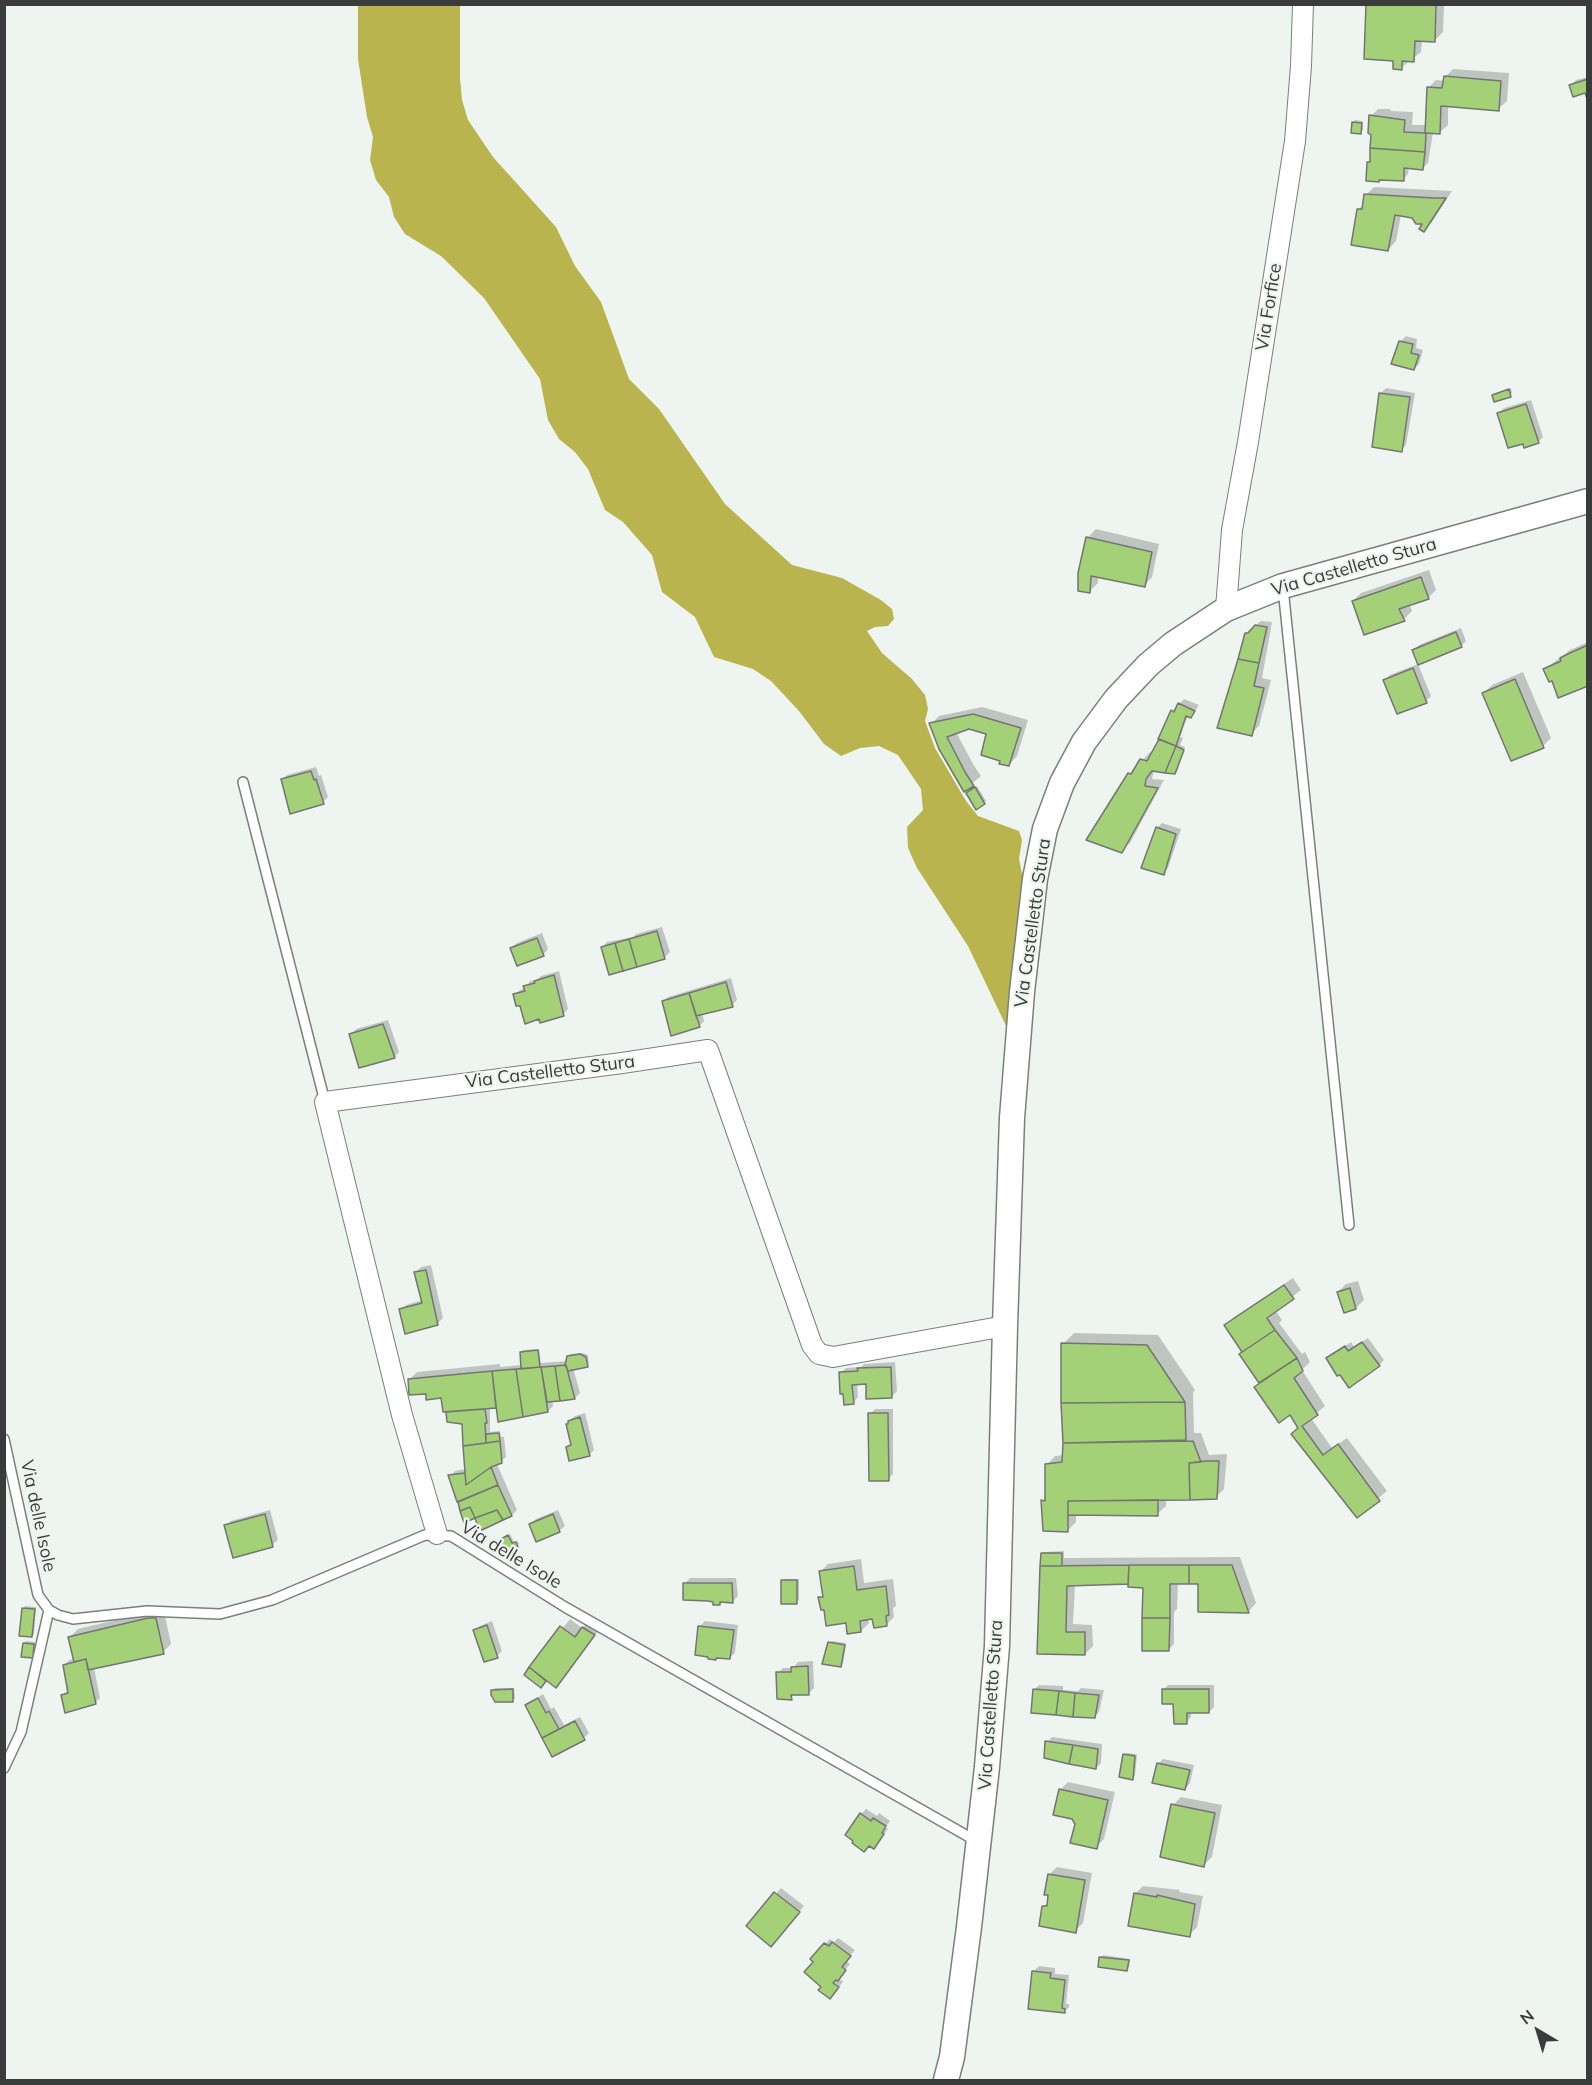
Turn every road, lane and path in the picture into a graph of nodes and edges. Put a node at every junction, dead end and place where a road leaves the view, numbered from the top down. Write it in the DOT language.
graph roads {
  1 [pos="1303,4"];
  2 [pos="1587,501"];
  3 [pos="1283,586"];
  4 [pos="1226,609"];
  5 [pos="243,782"];
  6 [pos="325,1101"];
  7 [pos="1349,1225"];
  8 [pos="1005,1326"];
  9 [pos="4,1439"];
  10 [pos="437,1534"];
  11 [pos="49,1610"];
  12 [pos="4,1768"];
  13 [pos="979,1843"];
  14 [pos="946,2080"];
  1 -- 4 [label="street, Via Forfice"];
  2 -- 3 [label="street, Via Castelletto Stura"];
  3 -- 4 [label="street, Via Castelletto Stura"];
  3 -- 7 [label="lane"];
  4 -- 8 [label="street, Via Castelletto Stura"];
  5 -- 6 [label="lane"];
  6 -- 8 [label="street, Via Castelletto Stura"];
  6 -- 10 [label="street"];
  8 -- 13 [label="street, Via Castelletto Stura"];
  9 -- 11 [label="lane, Via delle Isole"];
  10 -- 11 [label="lane, Via delle Isole"];
  10 -- 13 [label="lane, Via delle Isole"];
  11 -- 12 [label="lane"];
  13 -- 14 [label="street, Via Castelletto Stura"];
}
